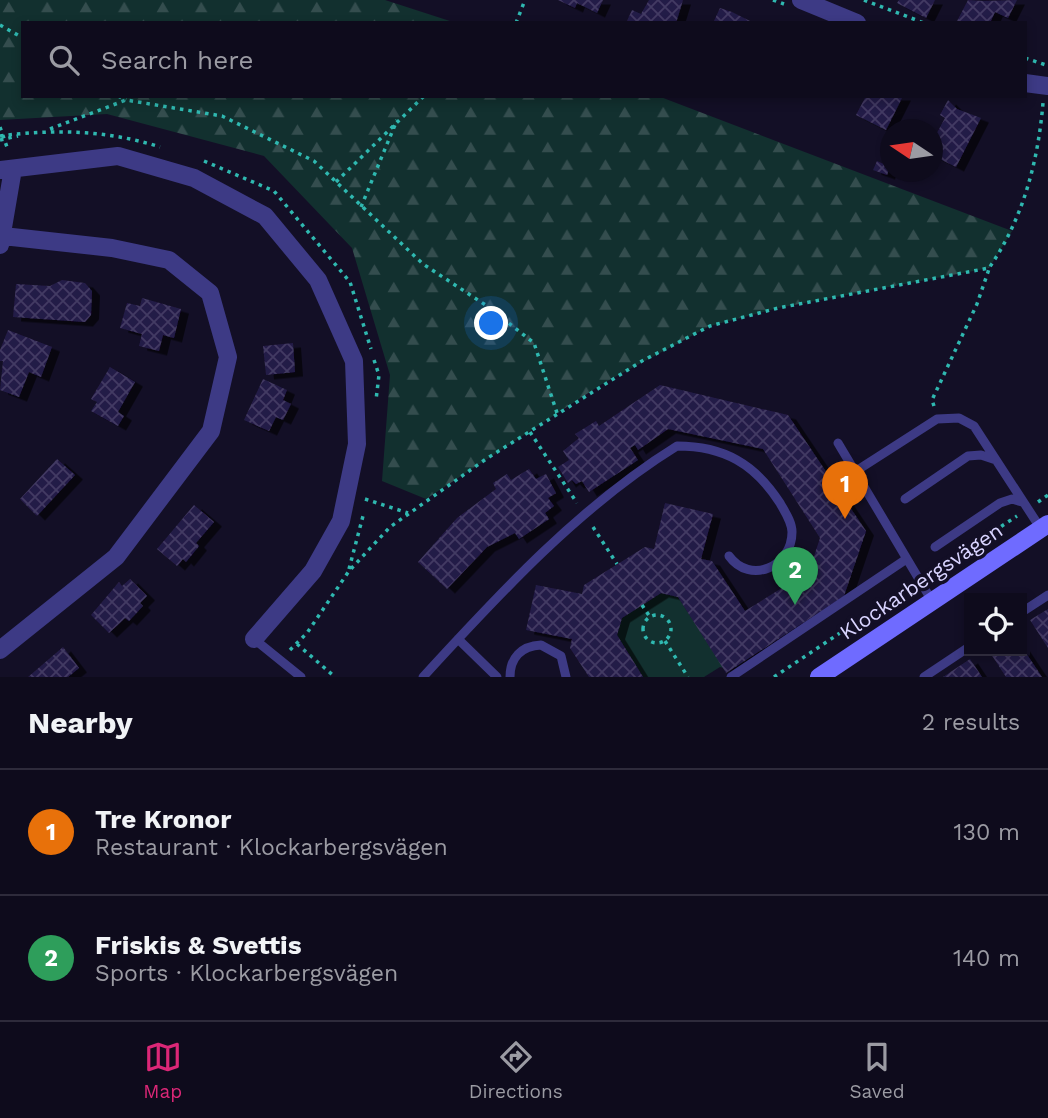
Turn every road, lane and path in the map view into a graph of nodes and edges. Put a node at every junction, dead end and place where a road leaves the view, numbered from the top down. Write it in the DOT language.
graph roads {
  1 [pos="525,0"];
  2 [pos="800,0"];
  3 [pos="864,0"];
  4 [pos="517,21"];
  5 [pos="852,21"];
  6 [pos="920,21"];
  7 [pos="0,24"];
  8 [pos="21,37"];
  9 [pos="1027,59"];
  10 [pos="1048,66"];
  11 [pos="1027,83"];
  12 [pos="1047,86"];
  13 [pos="122,98"];
  14 [pos="422,98"];
  15 [pos="126,100"];
  16 [pos="397,120"];
  17 [pos="0,127"];
  18 [pos="46,130"];
  19 [pos="2,138"];
  20 [pos="172,150"];
  21 [pos="196,158"];
  22 [pos="7,169"];
  23 [pos="335,181"];
  24 [pos="363,208"];
  25 [pos="2,241"];
  26 [pos="989,268"];
  27 [pos="376,402"];
  28 [pos="557,414"];
  29 [pos="937,419"];
  30 [pos="530,432"];
  31 [pos="838,443"];
  32 [pos="996,460"];
  33 [pos="856,471"];
  34 [pos="366,489"];
  35 [pos="365,499"];
  36 [pos="905,499"];
  37 [pos="1022,502"];
  38 [pos="408,513"];
  39 [pos="585,516"];
  40 [pos="1044,526"];
  41 [pos="935,547"];
  42 [pos="729,556"];
  43 [pos="905,560"];
  44 [pos="617,564"];
  45 [pos="349,571"];
  46 [pos="1048,595"];
  47 [pos="932,601"];
  48 [pos="642,605"];
  49 [pos="1027,609"];
  50 [pos="650,617"];
  51 [pos="254,639"];
  52 [pos="458,639"];
  53 [pos="665,641"];
  54 [pos="296,644"];
  55 [pos="0,650"];
  56 [pos="964,650"];
  57 [pos="280,660"];
  58 [pos="300,677"];
  59 [pos="335,677"];
  60 [pos="423,677"];
  61 [pos="497,677"];
  62 [pos="510,677"];
  63 [pos="566,677"];
  64 [pos="688,677"];
  65 [pos="731,677"];
  66 [pos="819,677"];
  67 [pos="924,677"];
  1 -- 4 [label="path"];
  2 -- 5 [label="street"];
  3 -- 6 [label="path"];
  7 -- 8 [label="path"];
  9 -- 10 [label="path"];
  11 -- 12 [label="street"];
  12 -- 26 [label="path"];
  13 -- 15 [label="path"];
  14 -- 16 [label="path"];
  15 -- 18 [label="path"];
  15 -- 23 [label="path"];
  16 -- 23 [label="path"];
  16 -- 24 [label="path"];
  17 -- 19 [label="path"];
  18 -- 19 [label="path"];
  18 -- 20 [label="path"];
  19 -- 22 [label="path"];
  21 -- 27 [label="path"];
  22 -- 25 [label="street"];
  22 -- 51 [label="street"];
  23 -- 24 [label="path"];
  24 -- 28 [label="path"];
  25 -- 55 [label="street"];
  26 -- 28 [label="path"];
  26 -- 29 [label="path"];
  28 -- 30 [label="path"];
  29 -- 32 [label="lane"];
  29 -- 33 [label="lane"];
  30 -- 38 [label="path"];
  30 -- 39 [label="path"];
  31 -- 33 [label="lane"];
  32 -- 36 [label="lane"];
  32 -- 37 [label="lane"];
  33 -- 43 [label="lane"];
  34 -- 35 [label="path"];
  35 -- 38 [label="path"];
  35 -- 45 [label="path"];
  37 -- 40 [label="lane"];
  37 -- 41 [label="lane"];
  38 -- 45 [label="path"];
  39 -- 42 [label="lane"];
  39 -- 44 [label="path"];
  39 -- 52 [label="lane"];
  40 -- 47 [label="main road, Klockarbergsvägen"];
  43 -- 47 [label="lane"];
  43 -- 65 [label="lane"];
  45 -- 54 [label="path"];
  46 -- 49 [label="lane"];
  47 -- 66 [label="main road, Klockarbergsvägen"];
  48 -- 50 [label="path"];
  50 -- 53 [label="path"];
  50 -- 53 [label="path"];
  51 -- 57 [label="lane"];
  52 -- 60 [label="lane"];
  52 -- 61 [label="lane"];
  53 -- 64 [label="path"];
  54 -- 57 [label="path"];
  54 -- 59 [label="path"];
  56 -- 67 [label="lane"];
  57 -- 58 [label="lane"];
  62 -- 63 [label="lane"];
}
